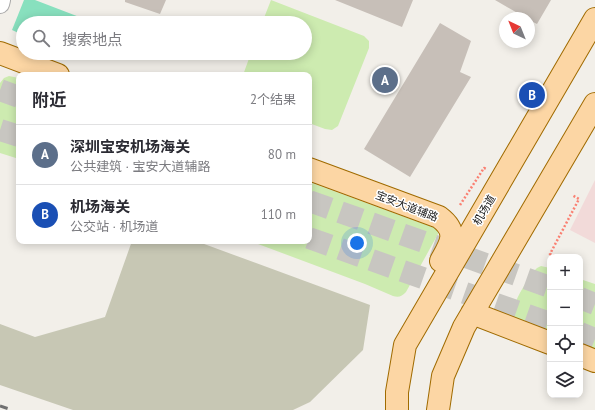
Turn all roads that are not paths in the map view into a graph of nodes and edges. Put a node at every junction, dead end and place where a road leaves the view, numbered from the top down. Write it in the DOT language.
graph roads {
  1 [pos="1,0"];
  2 [pos="0,4"];
  3 [pos="595,19"];
  4 [pos="0,53"];
  5 [pos="16,59"];
  6 [pos="18,60"];
  7 [pos="50,72"];
  8 [pos="595,104"];
  9 [pos="312,170"];
  10 [pos="472,313"];
  11 [pos="547,342"];
  12 [pos="405,345"];
  13 [pos="583,356"];
  14 [pos="595,361"];
  15 [pos="397,410"];
  16 [pos="438,410"];
  1 -- 2 [label="street"];
  3 -- 12 [label="main road, 机场道"];
  4 -- 5 [label="main road"];
  6 -- 7 [label="main road"];
  8 -- 10 [label="main road"];
  9 -- 12 [label="main road, 宝安大道辅路"];
  10 -- 11 [label="main road"];
  10 -- 16 [label="main road"];
  12 -- 15 [label="main road, 机场道"];
  13 -- 14 [label="main road"];
}
